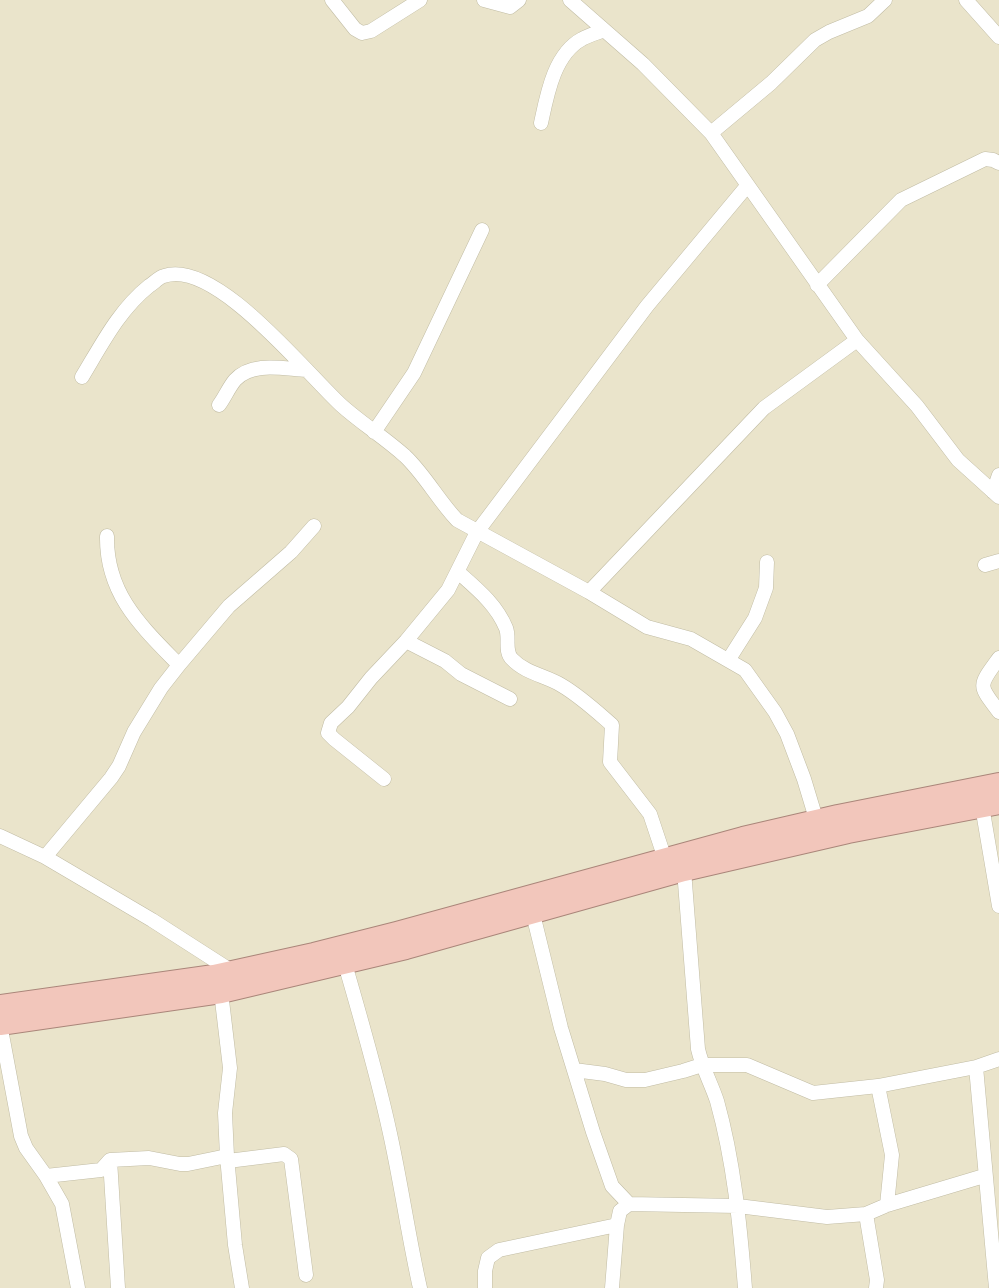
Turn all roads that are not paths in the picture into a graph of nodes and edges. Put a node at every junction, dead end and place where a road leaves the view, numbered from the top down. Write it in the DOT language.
graph roads {
  1 [pos="332,0"];
  2 [pos="420,0"];
  3 [pos="484,0"];
  4 [pos="519,0"];
  5 [pos="570,0"];
  6 [pos="885,0"];
  7 [pos="966,0"];
  8 [pos="604,30"];
  9 [pos="999,37"];
  10 [pos="541,123"];
  11 [pos="711,133"];
  12 [pos="999,163"];
  13 [pos="747,186"];
  14 [pos="482,230"];
  15 [pos="817,285"];
  16 [pos="857,340"];
  17 [pos="306,370"];
  18 [pos="82,377"];
  19 [pos="219,405"];
  20 [pos="374,432"];
  21 [pos="999,475"];
  22 [pos="996,494"];
  23 [pos="314,526"];
  24 [pos="477,532"];
  25 [pos="107,536"];
  26 [pos="999,561"];
  27 [pos="767,562"];
  28 [pos="985,565"];
  29 [pos="458,572"];
  30 [pos="590,592"];
  31 [pos="406,640"];
  32 [pos="999,658"];
  33 [pos="729,660"];
  34 [pos="179,664"];
  35 [pos="510,699"];
  36 [pos="999,712"];
  37 [pos="384,779"];
  38 [pos="999,784"];
  39 [pos="990,804"];
  40 [pos="817,822"];
  41 [pos="0,836"];
  42 [pos="45,856"];
  43 [pos="665,859"];
  44 [pos="684,870"];
  45 [pos="531,904"];
  46 [pos="999,906"];
  47 [pos="345,964"];
  48 [pos="233,972"];
  49 [pos="221,992"];
  50 [pos="0,1006"];
  51 [pos="0,1024"];
  52 [pos="999,1059"];
  53 [pos="702,1065"];
  54 [pos="976,1067"];
  55 [pos="574,1070"];
  56 [pos="878,1086"];
  57 [pos="227,1158"];
  58 [pos="110,1160"];
  59 [pos="46,1176"];
  60 [pos="984,1176"];
  61 [pos="629,1204"];
  62 [pos="887,1205"];
  63 [pos="738,1206"];
  64 [pos="866,1214"];
  65 [pos="617,1225"];
  66 [pos="306,1275"];
  67 [pos="78,1288"];
  68 [pos="118,1288"];
  69 [pos="242,1288"];
  70 [pos="420,1288"];
  71 [pos="485,1288"];
  72 [pos="612,1288"];
  73 [pos="745,1288"];
  74 [pos="876,1288"];
  75 [pos="996,1288"];
  1 -- 2 [label="street"];
  3 -- 4 [label="street"];
  5 -- 8 [label="street"];
  6 -- 11 [label="street"];
  7 -- 9 [label="street"];
  8 -- 10 [label="street"];
  8 -- 11 [label="street"];
  11 -- 13 [label="street"];
  12 -- 15 [label="street"];
  13 -- 15 [label="street"];
  13 -- 24 [label="street"];
  14 -- 20 [label="street"];
  15 -- 16 [label="street"];
  16 -- 22 [label="street"];
  16 -- 30 [label="street"];
  17 -- 18 [label="street"];
  17 -- 19 [label="street"];
  17 -- 20 [label="street"];
  20 -- 24 [label="street"];
  21 -- 22 [label="street"];
  23 -- 34 [label="street"];
  24 -- 29 [label="street"];
  24 -- 30 [label="street"];
  25 -- 34 [label="street"];
  26 -- 28 [label="street"];
  27 -- 33 [label="street"];
  29 -- 31 [label="street"];
  29 -- 43 [label="street"];
  30 -- 33 [label="street"];
  31 -- 35 [label="street"];
  31 -- 37 [label="street"];
  32 -- 36 [label="street"];
  33 -- 40 [label="street"];
  34 -- 42 [label="street"];
  38 -- 40 [label="highway"];
  39 -- 44 [label="highway"];
  39 -- 46 [label="street"];
  40 -- 43 [label="highway"];
  41 -- 42 [label="street"];
  42 -- 48 [label="street"];
  43 -- 45 [label="highway"];
  44 -- 45 [label="highway"];
  44 -- 53 [label="street"];
  45 -- 47 [label="highway"];
  45 -- 48 [label="highway"];
  45 -- 55 [label="street"];
  47 -- 49 [label="highway"];
  47 -- 70 [label="street"];
  48 -- 50 [label="highway"];
  49 -- 51 [label="highway"];
  49 -- 57 [label="street"];
  51 -- 59 [label="street"];
  52 -- 54 [label="street"];
  53 -- 55 [label="street"];
  53 -- 56 [label="street"];
  53 -- 63 [label="street"];
  54 -- 56 [label="street"];
  54 -- 60 [label="street"];
  55 -- 61 [label="street"];
  56 -- 62 [label="street"];
  57 -- 58 [label="street"];
  57 -- 66 [label="street"];
  57 -- 69 [label="street"];
  58 -- 59 [label="street"];
  58 -- 68 [label="street"];
  59 -- 67 [label="street"];
  60 -- 62 [label="street"];
  60 -- 75 [label="street"];
  61 -- 63 [label="street"];
  61 -- 65 [label="street"];
  62 -- 64 [label="street"];
  63 -- 64 [label="street"];
  63 -- 73 [label="street"];
  64 -- 74 [label="street"];
  65 -- 71 [label="street"];
  65 -- 72 [label="street"];
}
